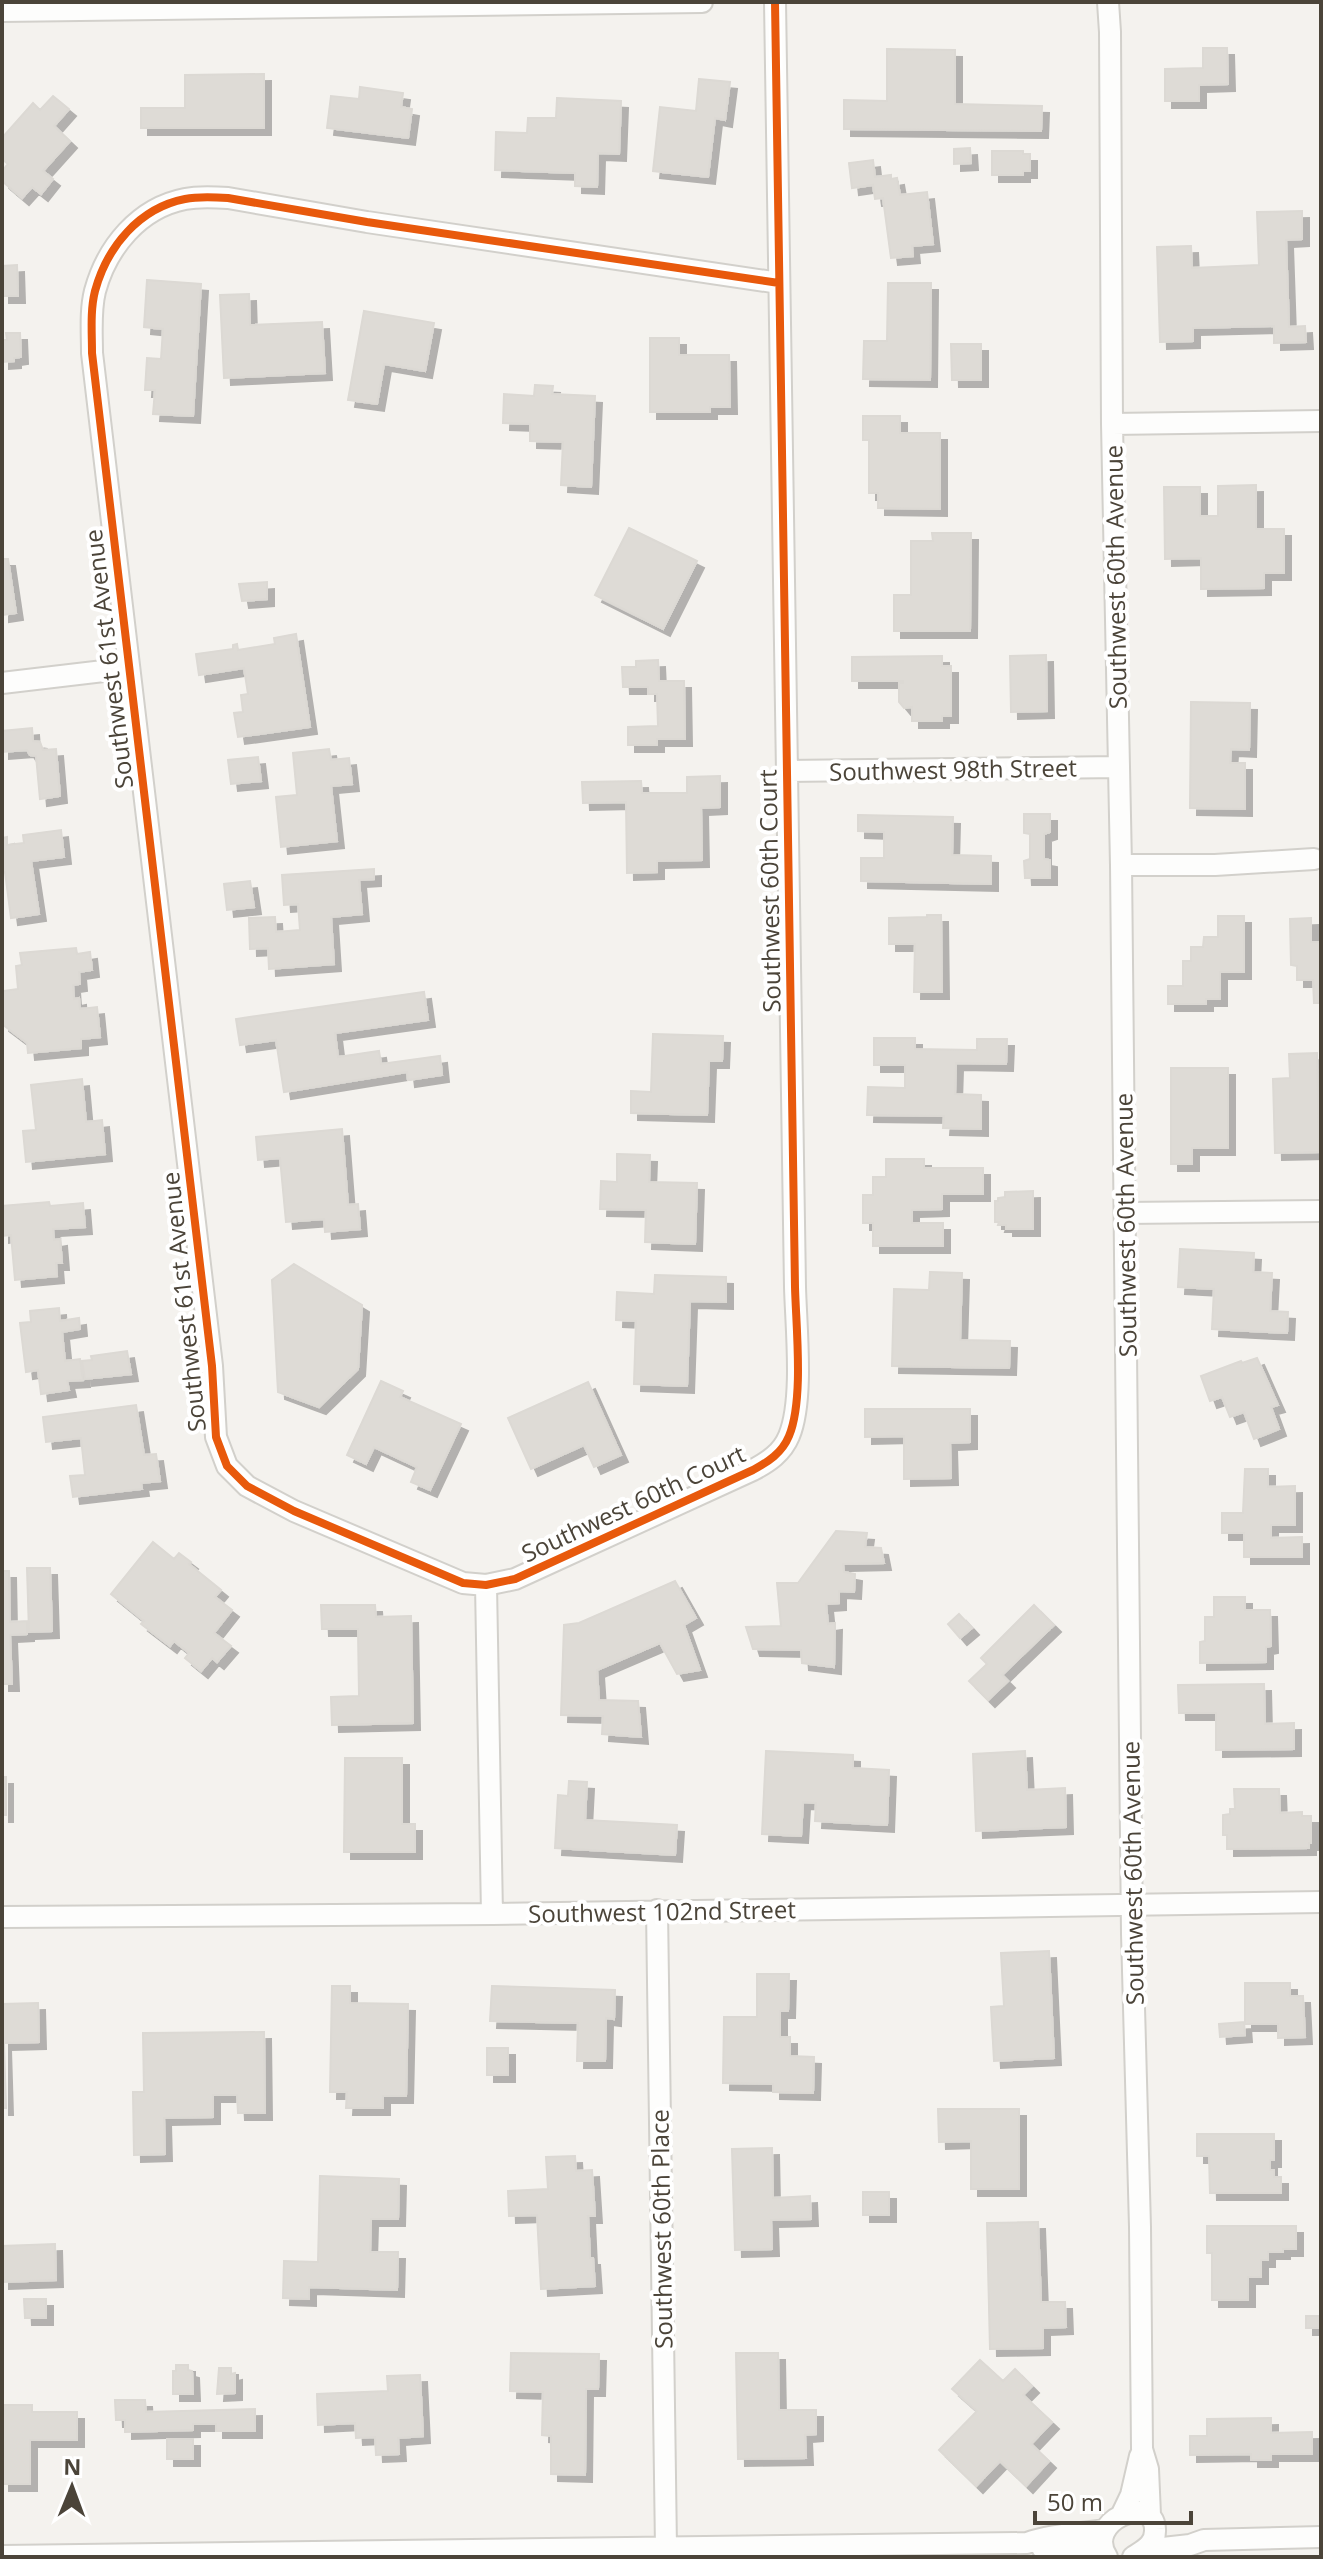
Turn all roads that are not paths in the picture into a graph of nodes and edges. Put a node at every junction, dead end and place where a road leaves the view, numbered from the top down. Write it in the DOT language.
graph roads {
  1 [pos="702,2"];
  2 [pos="775,2"];
  3 [pos="1108,2"];
  4 [pos="144,5"];
  5 [pos="2,11"];
  6 [pos="779,283"];
  7 [pos="1321,421"];
  8 [pos="1112,424"];
  9 [pos="129,668"];
  10 [pos="2,683"];
  11 [pos="1119,767"];
  12 [pos="786,771"];
  13 [pos="1314,859"];
  14 [pos="1121,865"];
  15 [pos="1321,1211"];
  16 [pos="1125,1213"];
  17 [pos="486,1585"];
  18 [pos="1321,1902"];
  19 [pos="1132,1905"];
  20 [pos="657,1910"];
  21 [pos="492,1914"];
  22 [pos="2,1917"];
  23 [pos="1142,2449"];
  24 [pos="1121,2516"];
  25 [pos="1152,2519"];
  26 [pos="1105,2530"];
  27 [pos="1321,2537"];
  28 [pos="1204,2540"];
  29 [pos="1027,2543"];
  30 [pos="666,2548"];
  31 [pos="1139,2553"];
  32 [pos="1105,2555"];
  33 [pos="2,2556"];
  1 -- 4 [label="street"];
  2 -- 6 [label="street, Southwest 60th Court"];
  3 -- 8 [label="street, Southwest 60th Avenue"];
  4 -- 5 [label="street"];
  6 -- 9 [label="street, Southwest 61st Avenue"];
  6 -- 12 [label="street, Southwest 60th Court"];
  7 -- 8 [label="street"];
  8 -- 11 [label="street, Southwest 60th Avenue"];
  9 -- 10 [label="street"];
  9 -- 17 [label="street, Southwest 61st Avenue"];
  11 -- 12 [label="street, Southwest 98th Street"];
  11 -- 14 [label="street, Southwest 60th Avenue"];
  12 -- 17 [label="street, Southwest 60th Court"];
  13 -- 14 [label="street"];
  14 -- 16 [label="street, Southwest 60th Avenue"];
  15 -- 16 [label="street"];
  16 -- 19 [label="street, Southwest 60th Avenue"];
  17 -- 21 [label="street"];
  18 -- 19 [label="street, Southwest 102nd Street"];
  19 -- 20 [label="street, Southwest 102nd Street"];
  19 -- 23 [label="street, Southwest 60th Avenue"];
  20 -- 21 [label="street, Southwest 102nd Street"];
  20 -- 30 [label="street, Southwest 60th Place"];
  21 -- 22 [label="street, Southwest 102nd Street"];
  23 -- 24 [label="street, Southwest 60th Avenue"];
  23 -- 25 [label="street, Southwest 60th Avenue"];
  24 -- 25 [label="street"];
  24 -- 26 [label="street"];
  25 -- 28 [label="street"];
  25 -- 31 [label="street"];
  26 -- 29 [label="street"];
  26 -- 32 [label="street"];
  27 -- 28 [label="street"];
  28 -- 31 [label="street"];
  29 -- 30 [label="street"];
  29 -- 32 [label="street"];
  30 -- 33 [label="street"];
}
